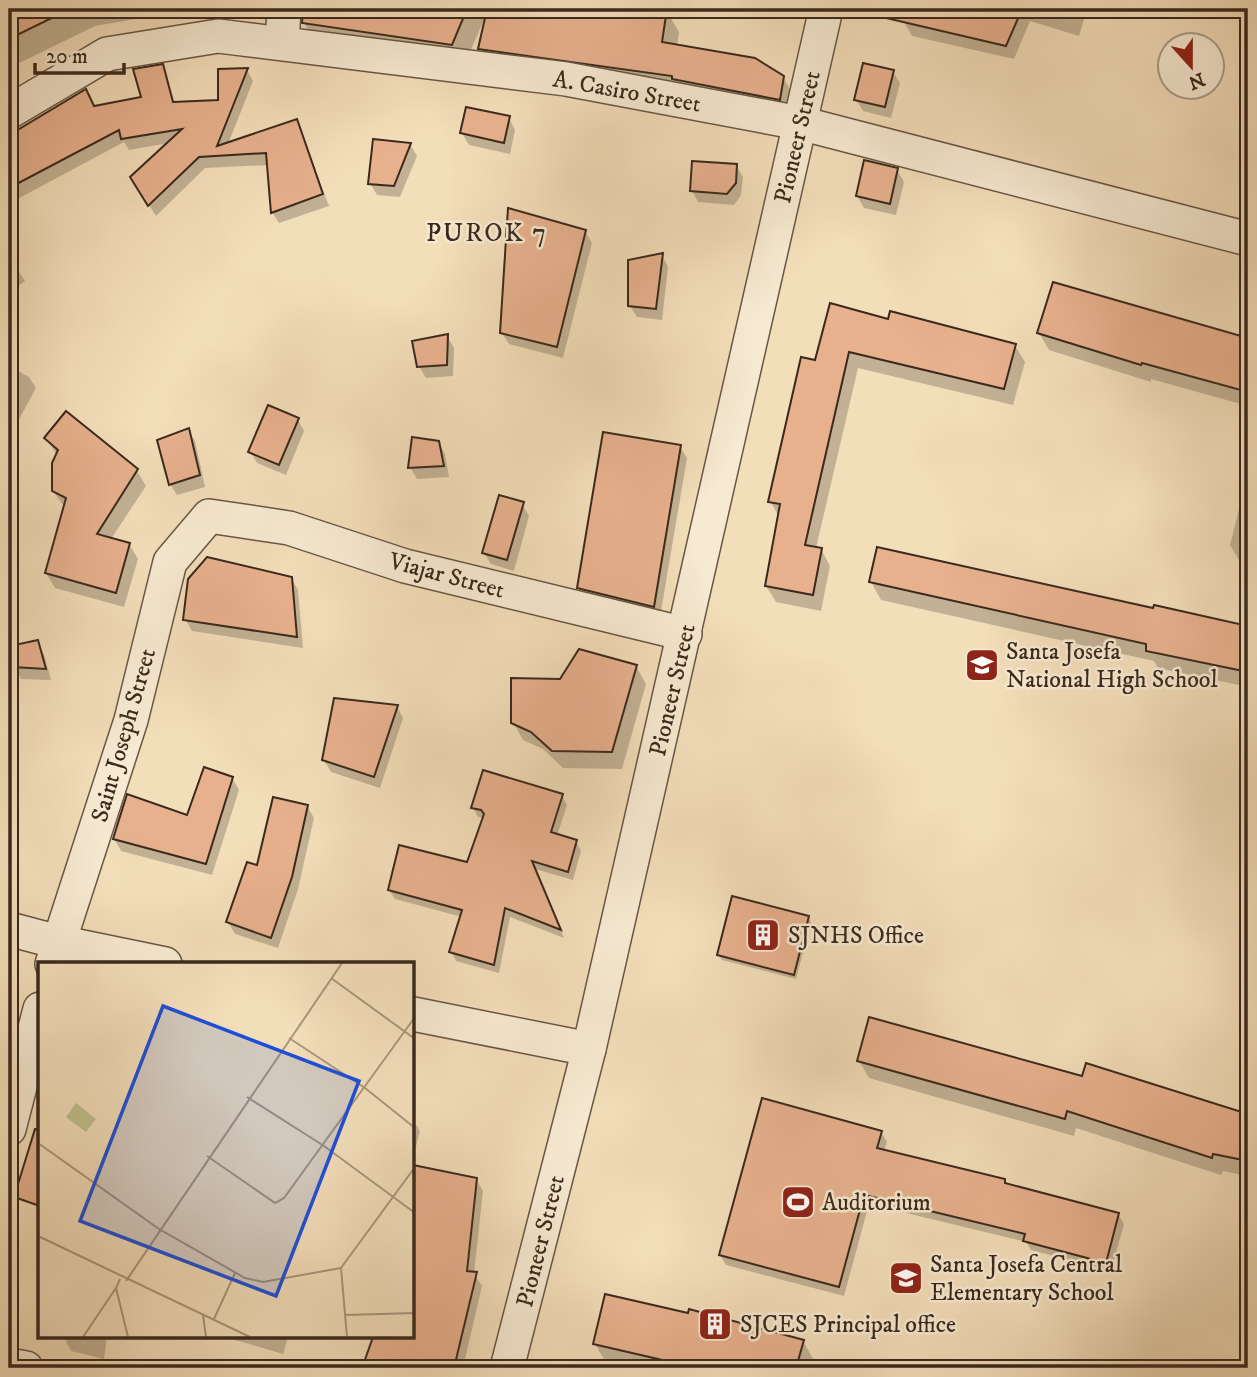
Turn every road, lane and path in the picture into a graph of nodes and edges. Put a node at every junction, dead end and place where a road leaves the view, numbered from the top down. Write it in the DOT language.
graph roads {
  1 [pos="284,9"];
  2 [pos="826,9"];
  3 [pos="282,43"];
  4 [pos="9,112"];
  5 [pos="800,122"];
  6 [pos="1248,239"];
  7 [pos="209,516"];
  8 [pos="685,634"];
  9 [pos="9,929"];
  10 [pos="55,953"];
  11 [pos="145,962"];
  12 [pos="415,1014"];
  13 [pos="38,1017"];
  14 [pos="589,1049"];
  15 [pos="9,1129"];
  16 [pos="9,1365"];
  17 [pos="26,1368"];
  18 [pos="507,1368"];
  1 -- 3 [label="street"];
  2 -- 5 [label="street, Pioneer Street"];
  3 -- 4 [label="street, A. Casiro Street"];
  3 -- 5 [label="street, A. Casiro Street"];
  5 -- 6 [label="street, A. Casiro Street"];
  5 -- 8 [label="street, Pioneer Street"];
  7 -- 8 [label="street, Viajar Street"];
  7 -- 10 [label="street, Saint Joseph Street"];
  8 -- 14 [label="street, Pioneer Street"];
  9 -- 10 [label="street"];
  10 -- 11 [label="street"];
  12 -- 14 [label="street"];
  13 -- 15 [label="street"];
  14 -- 18 [label="street, Pioneer Street"];
  16 -- 17 [label="street"];
}
